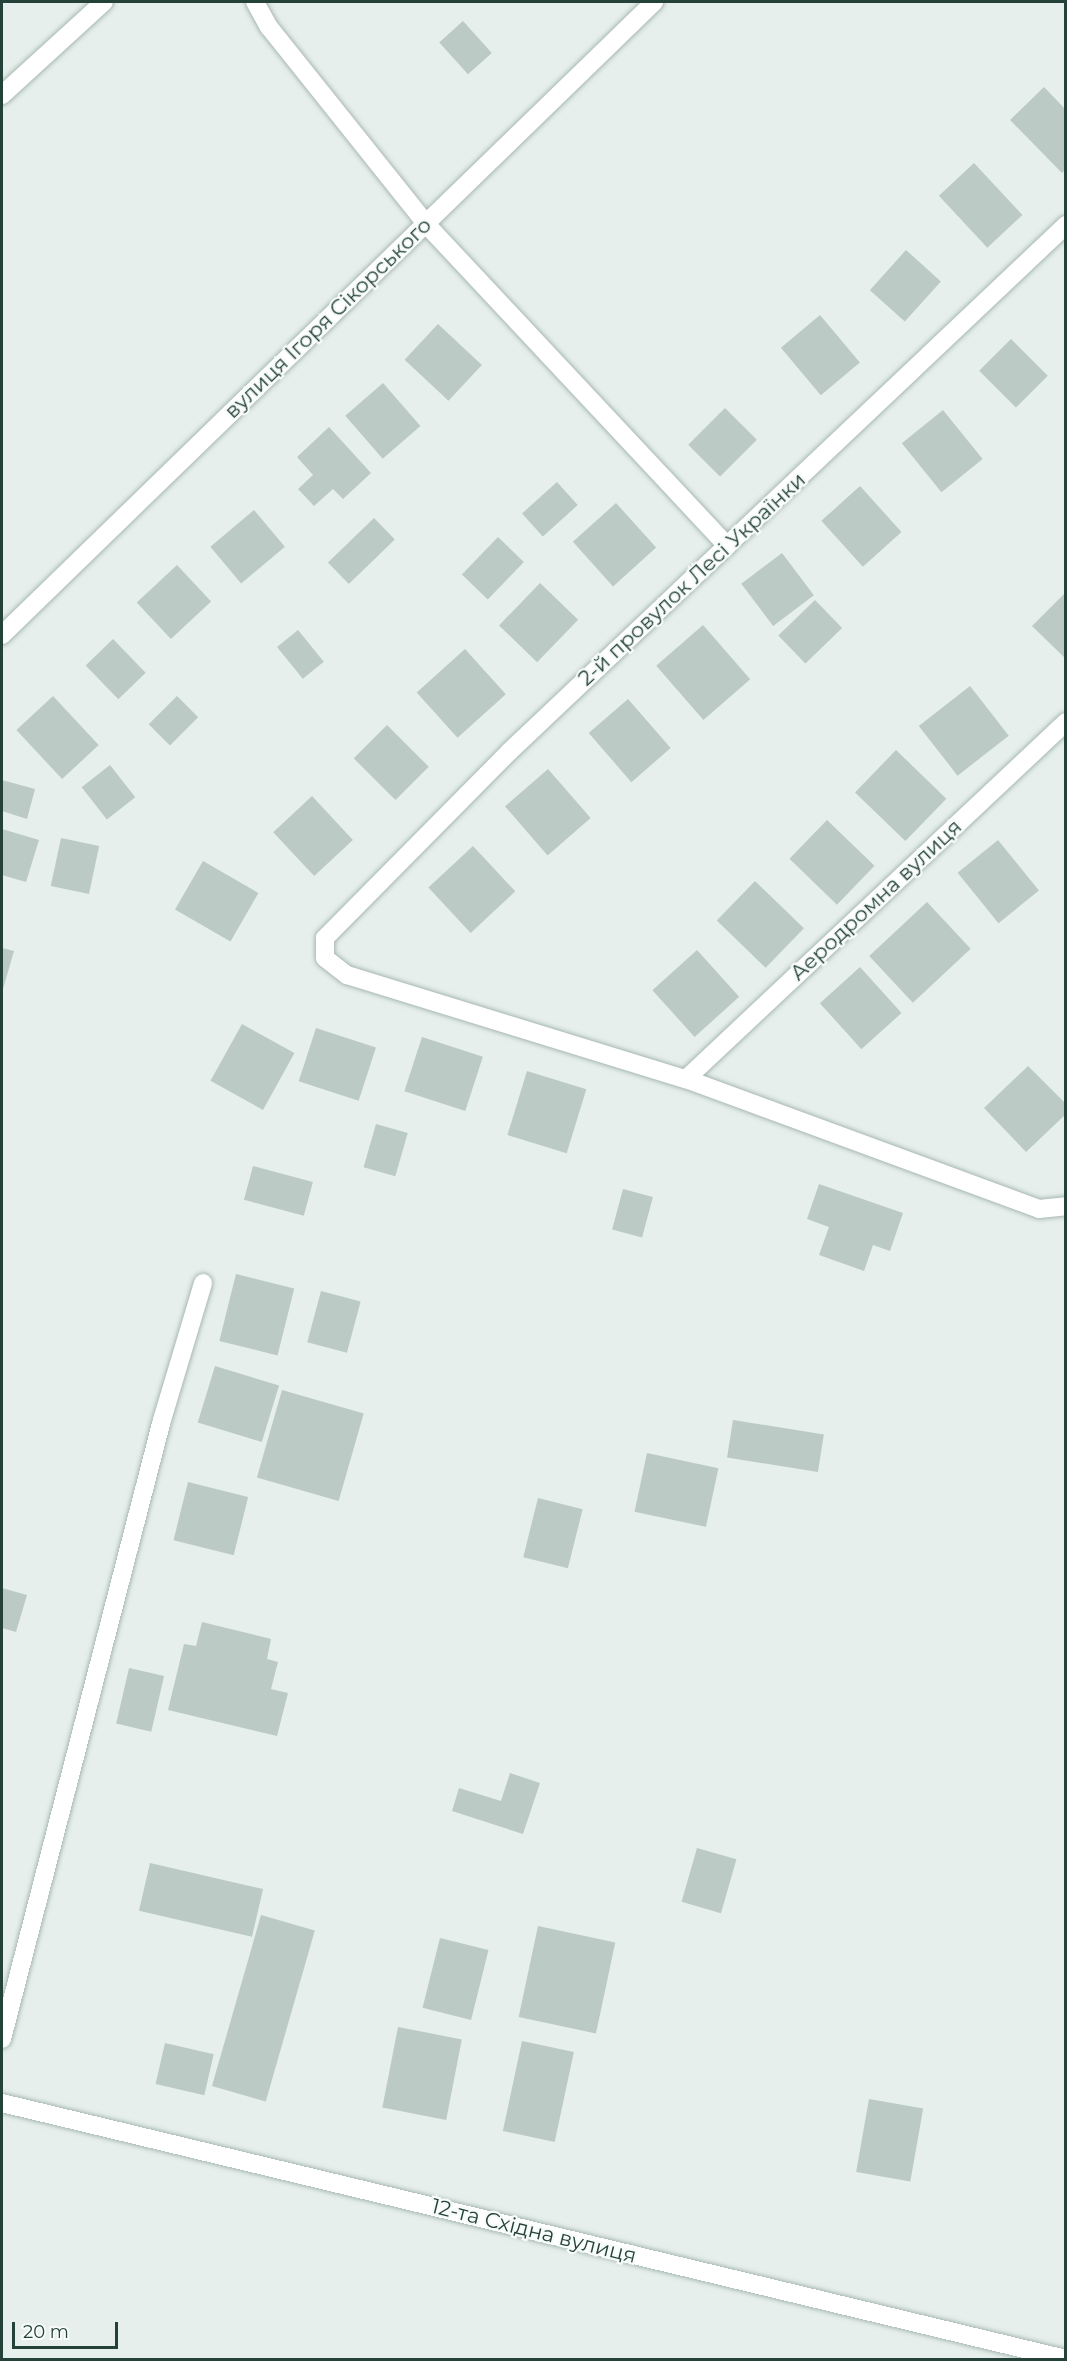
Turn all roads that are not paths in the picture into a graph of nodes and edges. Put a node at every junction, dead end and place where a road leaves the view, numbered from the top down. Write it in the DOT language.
graph roads {
  1 [pos="104,2"];
  2 [pos="255,2"];
  3 [pos="654,2"];
  4 [pos="2,95"];
  5 [pos="426,224"];
  6 [pos="1065,225"];
  7 [pos="727,546"];
  8 [pos="2,635"];
  9 [pos="1065,722"];
  10 [pos="686,1079"];
  11 [pos="1065,1206"];
  12 [pos="203,1283"];
  13 [pos="2,2039"];
  14 [pos="2,2103"];
  15 [pos="1065,2359"];
  1 -- 4 [label="street"];
  2 -- 5 [label="street"];
  3 -- 5 [label="street, вулиця Ігоря Сікорського"];
  5 -- 7 [label="street"];
  5 -- 8 [label="street, вулиця Ігоря Сікорського"];
  6 -- 7 [label="street, 2-й провулок Лесі Українки"];
  7 -- 10 [label="street, 2-й провулок Лесі Українки"];
  9 -- 10 [label="street, Аеродромна вулиця"];
  10 -- 11 [label="street"];
  12 -- 13 [label="street"];
  14 -- 15 [label="street, 12-та Східна вулиця"];
}
